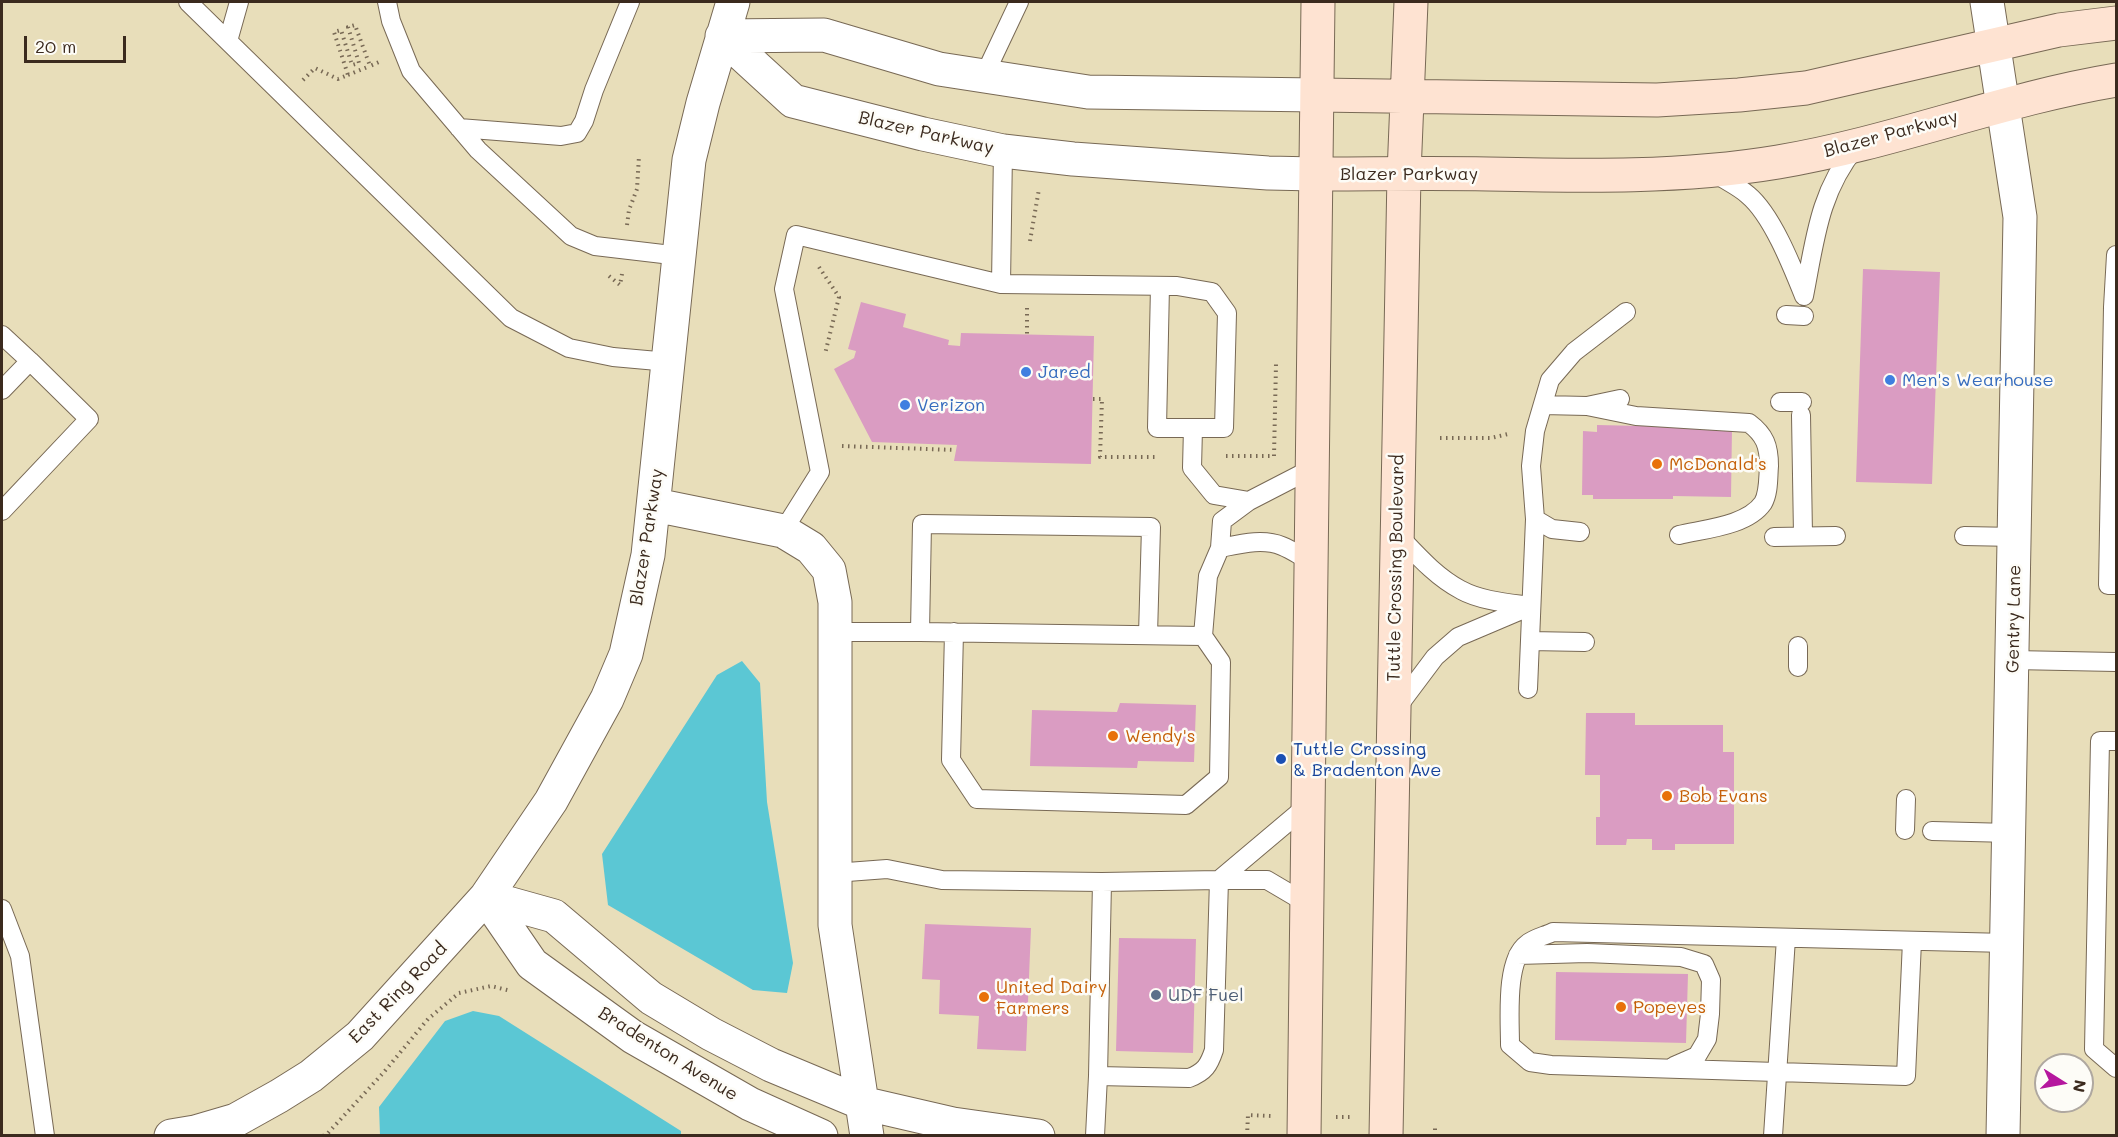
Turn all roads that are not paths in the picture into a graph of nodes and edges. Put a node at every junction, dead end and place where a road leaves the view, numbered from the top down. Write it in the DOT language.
graph roads {
  1 [pos="188,2"];
  2 [pos="239,2"];
  3 [pos="387,2"];
  4 [pos="630,2"];
  5 [pos="733,2"];
  6 [pos="1018,2"];
  7 [pos="1318,2"];
  8 [pos="1411,2"];
  9 [pos="1987,2"];
  10 [pos="2116,23"];
  11 [pos="722,36"];
  12 [pos="228,41"];
  13 [pos="1994,46"];
  14 [pos="984,76"];
  15 [pos="2116,80"];
  16 [pos="1318,96"];
  17 [pos="1407,97"];
  18 [pos="2004,104"];
  19 [pos="459,128"];
  20 [pos="1858,144"];
  21 [pos="1003,151"];
  22 [pos="1709,170"];
  23 [pos="1316,174"];
  24 [pos="1404,174"];
  25 [pos="2116,255"];
  26 [pos="680,256"];
  27 [pos="1001,284"];
  28 [pos="1160,286"];
  29 [pos="1626,312"];
  30 [pos="2,335"];
  31 [pos="30,361"];
  32 [pos="669,362"];
  33 [pos="2,390"];
  34 [pos="1620,399"];
  35 [pos="1780,402"];
  36 [pos="1543,405"];
  37 [pos="1587,406"];
  38 [pos="1193,428"];
  39 [pos="1313,468"];
  40 [pos="1249,501"];
  41 [pos="655,505"];
  42 [pos="2,511"];
  43 [pos="1535,519"];
  44 [pos="783,531"];
  45 [pos="1580,532"];
  46 [pos="1397,534"];
  47 [pos="1678,535"];
  48 [pos="1803,535"];
  49 [pos="1836,536"];
  50 [pos="1964,536"];
  51 [pos="1774,537"];
  52 [pos="2016,537"];
  53 [pos="1221,548"];
  54 [pos="1312,562"];
  55 [pos="2116,585"];
  56 [pos="1530,606"];
  57 [pos="835,632"];
  58 [pos="920,632"];
  59 [pos="954,632"];
  60 [pos="1148,635"];
  61 [pos="1203,636"];
  62 [pos="1530,641"];
  63 [pos="1584,642"];
  64 [pos="1798,646"];
  65 [pos="2013,660"];
  66 [pos="2116,662"];
  67 [pos="1798,667"];
  68 [pos="1528,689"];
  69 [pos="1394,713"];
  70 [pos="2116,741"];
  71 [pos="1906,799"];
  72 [pos="1308,804"];
  73 [pos="1905,830"];
  74 [pos="1932,831"];
  75 [pos="2010,833"];
  76 [pos="834,873"];
  77 [pos="1219,880"];
  78 [pos="1102,882"];
  79 [pos="486,897"];
  80 [pos="1306,903"];
  81 [pos="2,909"];
  82 [pos="1786,938"];
  83 [pos="1912,941"];
  84 [pos="2007,943"];
  85 [pos="1518,955"];
  86 [pos="2116,1068"];
  87 [pos="1670,1069"];
  88 [pos="1778,1072"];
  89 [pos="1098,1076"];
  90 [pos="862,1103"];
  91 [pos="952,1130"];
  92 [pos="45,1136"];
  93 [pos="171,1136"];
  94 [pos="821,1136"];
  95 [pos="867,1136"];
  96 [pos="1038,1136"];
  97 [pos="1095,1136"];
  98 [pos="1304,1136"];
  99 [pos="1386,1136"];
  100 [pos="1773,1136"];
  101 [pos="2003,1136"];
  1 -- 12 [label="lane"];
  2 -- 12 [label="lane"];
  3 -- 19 [label="lane"];
  4 -- 19 [label="lane"];
  5 -- 11 [label="street, Blazer Parkway"];
  6 -- 14 [label="lane"];
  7 -- 16 [label="main road"];
  8 -- 17 [label="main road, Tuttle Crossing Boulevard"];
  9 -- 13 [label="street, Gentry Lane"];
  10 -- 13 [label="main road"];
  11 -- 14 [label="street"];
  11 -- 21 [label="street, Blazer Parkway"];
  11 -- 26 [label="street, Blazer Parkway"];
  12 -- 32 [label="lane"];
  13 -- 17 [label="main road"];
  13 -- 18 [label="street, Gentry Lane"];
  14 -- 16 [label="street"];
  15 -- 18 [label="main road, Blazer Parkway"];
  16 -- 17 [label="main road"];
  16 -- 23 [label="main road"];
  17 -- 24 [label="main road, Tuttle Crossing Boulevard"];
  18 -- 20 [label="main road, Blazer Parkway"];
  18 -- 52 [label="street, Gentry Lane"];
  19 -- 26 [label="lane"];
  20 -- 22 [label="main road, Blazer Parkway"];
  20 -- 22 [label="lane"];
  21 -- 23 [label="street, Blazer Parkway"];
  21 -- 27 [label="lane"];
  22 -- 24 [label="main road, Blazer Parkway"];
  23 -- 24 [label="main road, Blazer Parkway"];
  23 -- 39 [label="main road"];
  24 -- 46 [label="main road, Tuttle Crossing Boulevard"];
  25 -- 55 [label="lane"];
  26 -- 32 [label="street, Blazer Parkway"];
  27 -- 28 [label="lane"];
  27 -- 44 [label="lane"];
  28 -- 38 [label="lane"];
  28 -- 38 [label="lane"];
  29 -- 36 [label="lane"];
  30 -- 31 [label="lane"];
  31 -- 33 [label="lane"];
  31 -- 42 [label="lane"];
  32 -- 41 [label="street, Blazer Parkway"];
  34 -- 37 [label="lane"];
  35 -- 48 [label="lane"];
  36 -- 37 [label="lane"];
  36 -- 43 [label="lane"];
  37 -- 47 [label="lane"];
  38 -- 40 [label="lane"];
  39 -- 40 [label="lane"];
  39 -- 54 [label="main road"];
  40 -- 53 [label="lane"];
  41 -- 44 [label="street"];
  41 -- 79 [label="street, Blazer Parkway"];
  43 -- 45 [label="lane"];
  43 -- 56 [label="lane"];
  44 -- 57 [label="street"];
  46 -- 56 [label="lane"];
  46 -- 69 [label="main road, Tuttle Crossing Boulevard"];
  48 -- 49 [label="lane"];
  48 -- 51 [label="lane"];
  50 -- 52 [label="lane"];
  52 -- 65 [label="street, Gentry Lane"];
  53 -- 54 [label="lane"];
  53 -- 61 [label="lane"];
  54 -- 72 [label="main road"];
  56 -- 62 [label="lane"];
  56 -- 69 [label="lane"];
  57 -- 58 [label="lane"];
  57 -- 76 [label="street"];
  58 -- 59 [label="lane"];
  58 -- 60 [label="lane"];
  59 -- 60 [label="lane"];
  59 -- 61 [label="lane"];
  60 -- 61 [label="lane"];
  62 -- 63 [label="lane"];
  62 -- 68 [label="lane"];
  64 -- 67 [label="lane"];
  65 -- 66 [label="lane"];
  65 -- 75 [label="street, Gentry Lane"];
  69 -- 99 [label="main road, Tuttle Crossing Boulevard"];
  70 -- 86 [label="lane"];
  71 -- 73 [label="lane"];
  72 -- 77 [label="lane"];
  72 -- 80 [label="main road"];
  74 -- 75 [label="lane"];
  75 -- 84 [label="street, Gentry Lane"];
  76 -- 78 [label="lane"];
  76 -- 90 [label="street"];
  77 -- 78 [label="lane"];
  77 -- 80 [label="lane"];
  77 -- 89 [label="lane"];
  78 -- 89 [label="lane"];
  79 -- 90 [label="street"];
  79 -- 93 [label="street, East Ring Road"];
  79 -- 94 [label="street, Bradenton Avenue"];
  80 -- 98 [label="main road"];
  81 -- 92 [label="lane"];
  82 -- 83 [label="lane"];
  82 -- 85 [label="lane"];
  82 -- 88 [label="lane"];
  83 -- 84 [label="lane"];
  83 -- 88 [label="lane"];
  84 -- 101 [label="street, Gentry Lane"];
  85 -- 87 [label="lane"];
  85 -- 87 [label="lane"];
  87 -- 88 [label="lane"];
  88 -- 100 [label="lane"];
  89 -- 97 [label="lane"];
  90 -- 91 [label="street"];
  90 -- 95 [label="street"];
  91 -- 96 [label="street"];
}
